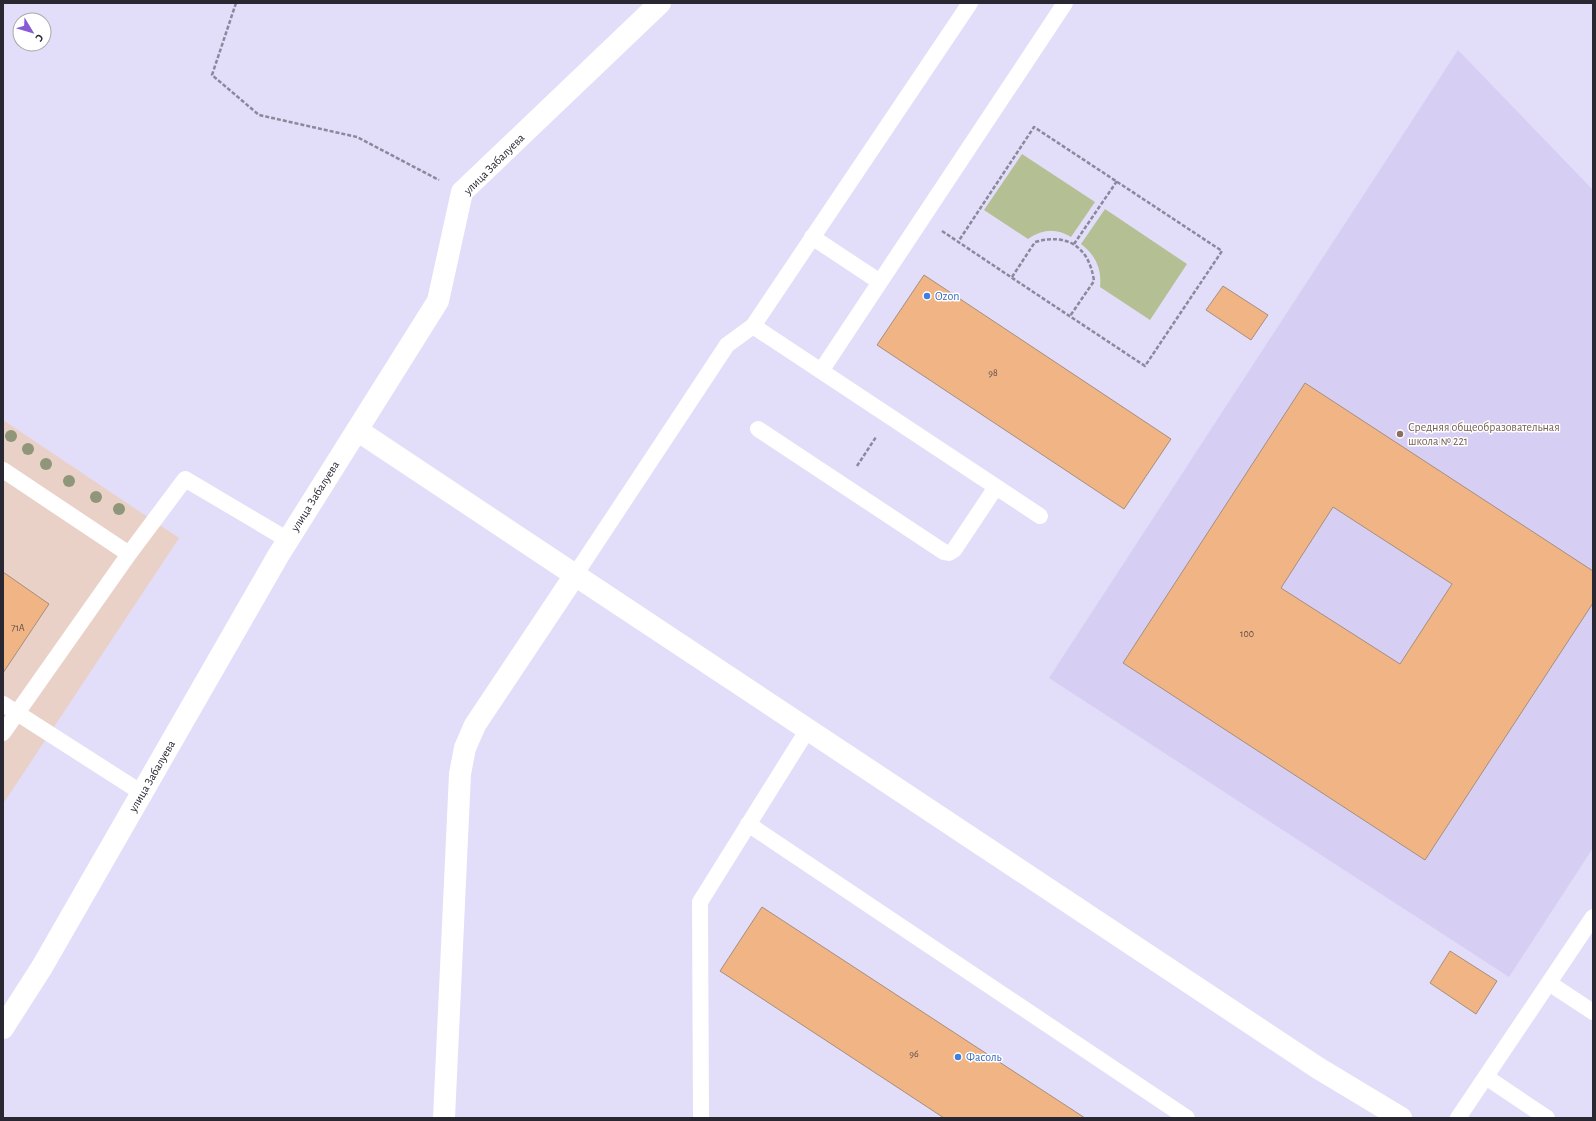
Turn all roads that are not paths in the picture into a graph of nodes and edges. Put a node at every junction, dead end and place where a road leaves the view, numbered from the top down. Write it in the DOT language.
graph roads {
  1 [pos="660,3"];
  2 [pos="970,3"];
  3 [pos="1065,3"];
  4 [pos="812,237"];
  5 [pos="880,282"];
  6 [pos="753,326"];
  7 [pos="820,371"];
  8 [pos="758,429"];
  9 [pos="357,430"];
  10 [pos="3,470"];
  11 [pos="996,487"];
  12 [pos="1040,516"];
  13 [pos="288,540"];
  14 [pos="129,554"];
  15 [pos="575,575"];
  16 [pos="10,708"];
  17 [pos="808,729"];
  18 [pos="3,733"];
  19 [pos="143,794"];
  20 [pos="748,824"];
  21 [pos="1593,917"];
  22 [pos="1549,983"];
  23 [pos="1593,1012"];
  24 [pos="3,1028"];
  25 [pos="1486,1077"];
  26 [pos="444,1118"];
  27 [pos="701,1118"];
  28 [pos="1187,1118"];
  29 [pos="1401,1118"];
  30 [pos="1458,1118"];
  31 [pos="1547,1118"];
  1 -- 9 [label="street, улица Забалуева"];
  2 -- 4 [label="lane"];
  3 -- 5 [label="lane"];
  4 -- 5 [label="lane"];
  4 -- 6 [label="lane"];
  5 -- 7 [label="lane"];
  6 -- 7 [label="lane"];
  6 -- 15 [label="lane"];
  7 -- 11 [label="lane"];
  8 -- 11 [label="lane"];
  9 -- 13 [label="street, улица Забалуева"];
  9 -- 15 [label="street"];
  10 -- 14 [label="lane"];
  11 -- 12 [label="lane"];
  13 -- 14 [label="lane"];
  13 -- 19 [label="street, улица Забалуева"];
  14 -- 16 [label="lane"];
  15 -- 17 [label="street"];
  15 -- 26 [label="street"];
  16 -- 18 [label="lane"];
  16 -- 19 [label="lane"];
  17 -- 20 [label="lane"];
  17 -- 29 [label="street"];
  19 -- 24 [label="street, улица Забалуева"];
  20 -- 27 [label="lane"];
  20 -- 28 [label="lane"];
  21 -- 22 [label="lane"];
  22 -- 23 [label="lane"];
  22 -- 25 [label="lane"];
  25 -- 30 [label="lane"];
  25 -- 31 [label="lane"];
}
